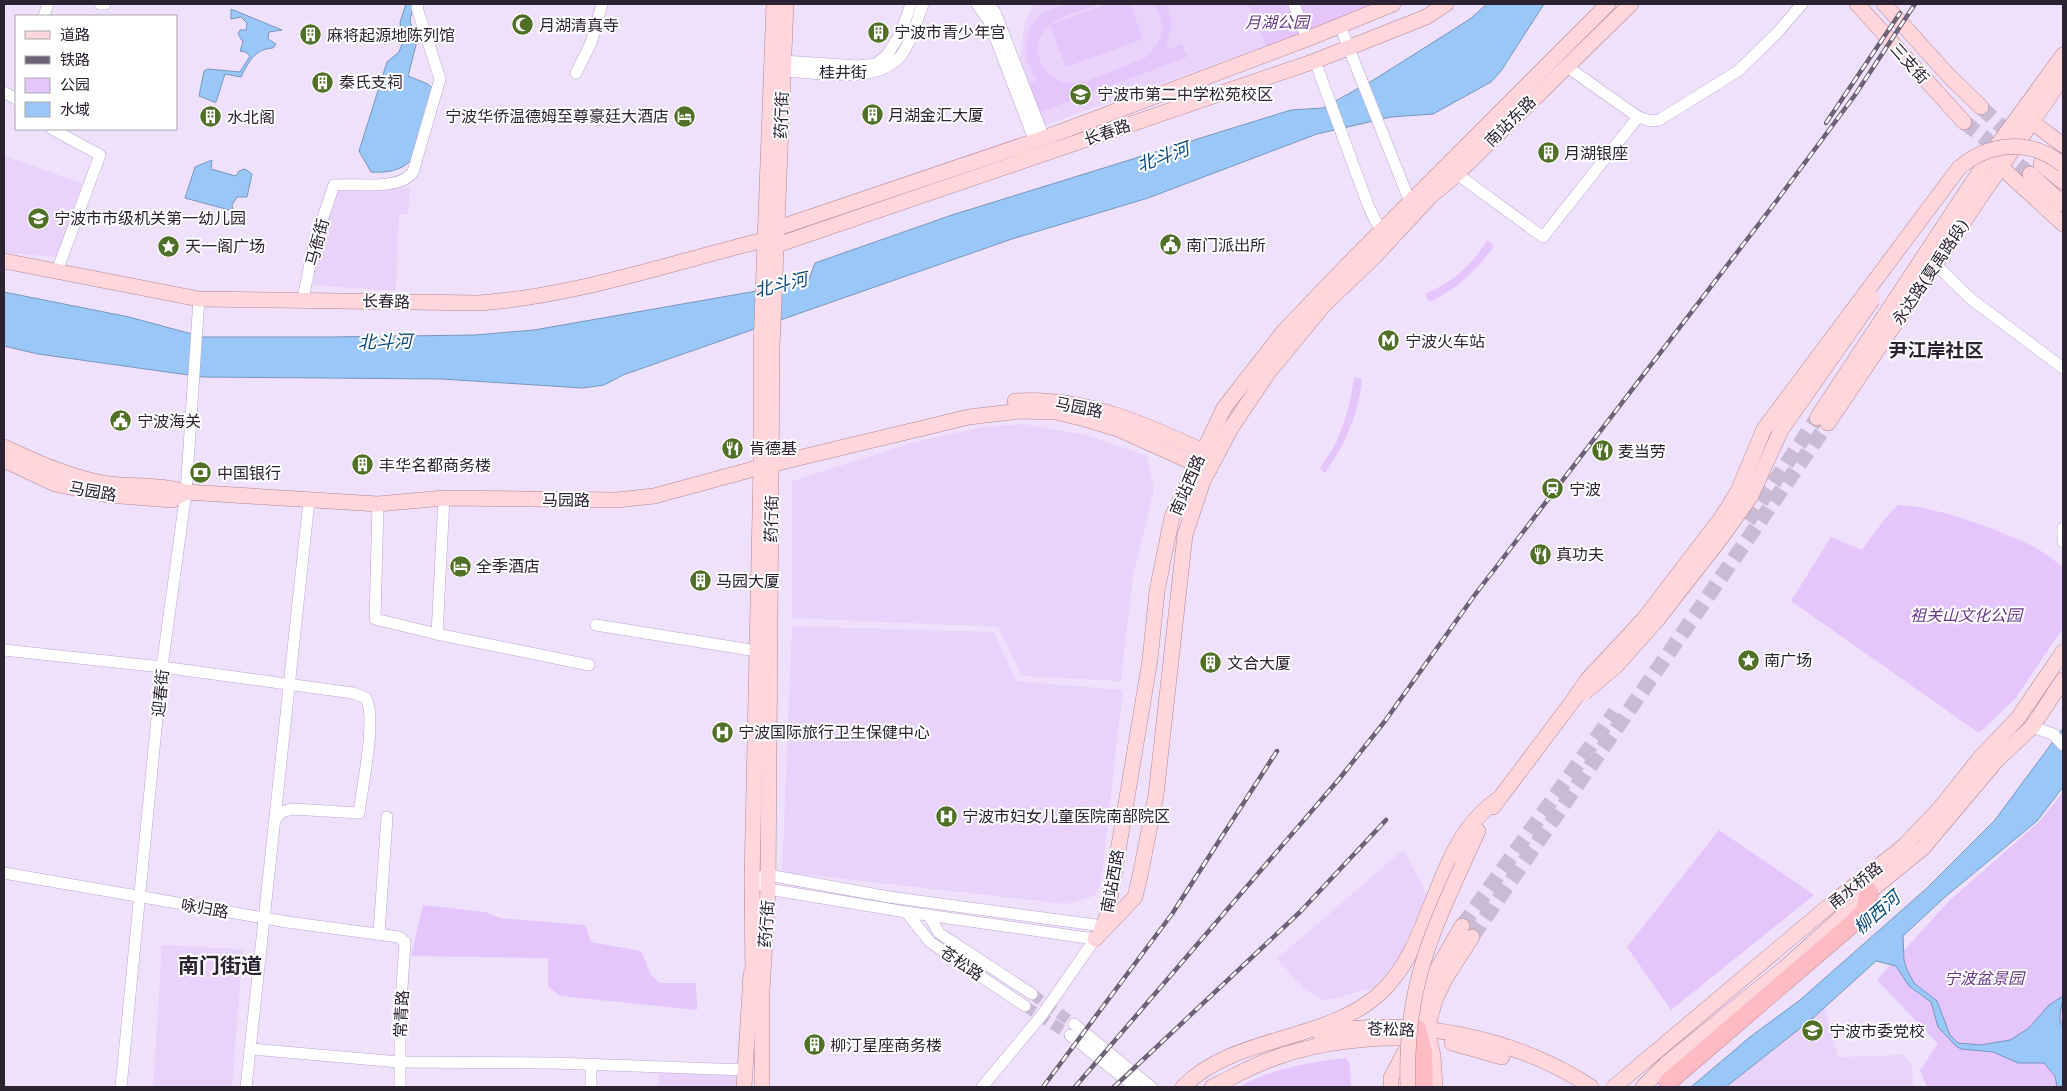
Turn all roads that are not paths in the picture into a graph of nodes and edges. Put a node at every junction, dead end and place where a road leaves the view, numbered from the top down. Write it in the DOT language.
graph roads {
  1 [pos="100,4"];
  2 [pos="104,4"];
  3 [pos="418,4"];
  4 [pos="602,4"];
  5 [pos="774,4"];
  6 [pos="786,4"];
  7 [pos="911,4"];
  8 [pos="923,4"];
  9 [pos="977,4"];
  10 [pos="988,4"];
  11 [pos="1294,4"];
  12 [pos="1393,4"];
  13 [pos="1446,4"];
  14 [pos="1608,4"];
  15 [pos="1631,4"];
  16 [pos="1802,4"];
  17 [pos="1857,4"];
  18 [pos="1884,4"];
  19 [pos="1340,26"];
  20 [pos="1307,39"];
  21 [pos="1350,48"];
  22 [pos="2063,55"];
  23 [pos="1315,61"];
  24 [pos="783,66"];
  25 [pos="1566,66"];
  26 [pos="576,73"];
  27 [pos="2063,77"];
  28 [pos="4,92"];
  29 [pos="15,98"];
  30 [pos="1981,108"];
  31 [pos="1638,117"];
  32 [pos="2027,118"];
  33 [pos="1964,122"];
  34 [pos="54,130"];
  35 [pos="1040,140"];
  36 [pos="2063,145"];
  37 [pos="1994,150"];
  38 [pos="2063,165"];
  39 [pos="2001,167"];
  40 [pos="1457,174"];
  41 [pos="2063,182"];
  42 [pos="2063,204"];
  43 [pos="1412,208"];
  44 [pos="2063,224"];
  45 [pos="778,228"];
  46 [pos="1386,235"];
  47 [pos="769,243"];
  48 [pos="4,261"];
  49 [pos="1935,264"];
  50 [pos="57,271"];
  51 [pos="199,299"];
  52 [pos="303,299"];
  53 [pos="2063,368"];
  54 [pos="4,447"];
  55 [pos="4,460"];
  56 [pos="1205,460"];
  57 [pos="766,466"];
  58 [pos="186,492"];
  59 [pos="444,498"];
  60 [pos="309,500"];
  61 [pos="378,504"];
  62 [pos="2063,528"];
  63 [pos="2063,542"];
  64 [pos="596,625"];
  65 [pos="437,634"];
  66 [pos="4,650"];
  67 [pos="757,651"];
  68 [pos="2063,652"];
  69 [pos="589,665"];
  70 [pos="162,667"];
  71 [pos="2063,680"];
  72 [pos="290,686"];
  73 [pos="1572,702"];
  74 [pos="2032,727"];
  75 [pos="2063,745"];
  76 [pos="1497,800"];
  77 [pos="388,817"];
  78 [pos="275,820"];
  79 [pos="4,873"];
  80 [pos="752,879"];
  81 [pos="768,882"];
  82 [pos="1868,892"];
  83 [pos="139,896"];
  84 [pos="906,912"];
  85 [pos="929,915"];
  86 [pos="263,918"];
  87 [pos="1099,932"];
  88 [pos="1467,932"];
  89 [pos="379,933"];
  90 [pos="405,942"];
  91 [pos="758,948"];
  92 [pos="1032,994"];
  93 [pos="1025,1006"];
  94 [pos="1074,1024"];
  95 [pos="757,1034"];
  96 [pos="1423,1034"];
  97 [pos="1070,1036"];
  98 [pos="250,1049"];
  99 [pos="399,1062"];
  100 [pos="591,1064"];
  101 [pos="745,1070"];
  102 [pos="1668,1082"];
  103 [pos="121,1087"];
  104 [pos="246,1087"];
  105 [pos="400,1087"];
  106 [pos="591,1087"];
  107 [pos="744,1087"];
  108 [pos="754,1087"];
  109 [pos="762,1087"];
  110 [pos="771,1087"];
  111 [pos="982,1087"];
  112 [pos="1135,1087"];
  113 [pos="1151,1087"];
  114 [pos="1183,1087"];
  115 [pos="1190,1087"];
  116 [pos="1212,1087"];
  117 [pos="1391,1087"];
  118 [pos="1408,1087"];
  119 [pos="1424,1087"];
  120 [pos="1435,1087"];
  121 [pos="1572,1087"];
  122 [pos="1591,1087"];
  123 [pos="1614,1087"];
  124 [pos="1643,1087"];
  1 -- 2 [label="street"];
  3 -- 52 [label="street, 马衙街"];
  4 -- 26 [label="street"];
  5 -- 47 [label="main road, 药行街"];
  6 -- 24 [label="main road, 药行街"];
  7 -- 24 [label="street, 桂井街"];
  8 -- 24 [label="street, 桂井街"];
  9 -- 35 [label="street"];
  10 -- 35 [label="street"];
  11 -- 20 [label="street"];
  12 -- 19 [label="main road, 长春路"];
  13 -- 21 [label="main road, 长春路"];
  14 -- 43 [label="main road, 南站东路"];
  15 -- 25 [label="main road, 南站东路"];
  16 -- 31 [label="street"];
  17 -- 33 [label="main road, 三支街"];
  18 -- 30 [label="main road, 三支街"];
  19 -- 20 [label="main road, 长春路"];
  19 -- 21 [label="street"];
  20 -- 23 [label="main road"];
  20 -- 35 [label="main road, 长春路"];
  21 -- 23 [label="main road, 长春路"];
  21 -- 43 [label="street"];
  22 -- 32 [label="main road"];
  23 -- 46 [label="street"];
  23 -- 47 [label="main road, 长春路"];
  24 -- 45 [label="main road, 药行街"];
  25 -- 31 [label="street"];
  25 -- 40 [label="main road, 南站东路"];
  27 -- 32 [label="main road"];
  28 -- 29 [label="street"];
  31 -- 40 [label="street"];
  32 -- 36 [label="main road"];
  32 -- 37 [label="main road"];
  32 -- 39 [label="main road, 永达路(夏禹路段)"];
  34 -- 50 [label="street"];
  35 -- 45 [label="main road, 长春路"];
  37 -- 39 [label="main road"];
  37 -- 49 [label="main road, 永达路(夏禹路段)"];
  37 -- 73 [label="main road, bridge"];
  38 -- 73 [label="main road, bridge"];
  39 -- 44 [label="main road"];
  39 -- 49 [label="main road, 永达路(夏禹路段)"];
  40 -- 43 [label="main road, 南站东路"];
  41 -- 42 [label="main road"];
  43 -- 46 [label="main road, 南站东路"];
  45 -- 47 [label="main road, 药行街"];
  46 -- 56 [label="main road, 南站西路"];
  47 -- 52 [label="main road, 长春路"];
  47 -- 57 [label="main road, 药行街"];
  48 -- 50 [label="main road, 长春路"];
  49 -- 53 [label="street"];
  50 -- 51 [label="main road, 长春路"];
  51 -- 52 [label="main road, 长春路"];
  51 -- 58 [label="street, 迎春街"];
  54 -- 58 [label="main road, 马园路"];
  55 -- 58 [label="main road, 马园路"];
  56 -- 57 [label="main road, 马园路"];
  56 -- 87 [label="main road, 南站西路"];
  56 -- 87 [label="main road, 南站西路"];
  57 -- 59 [label="main road, 马园路"];
  57 -- 67 [label="main road, 药行街"];
  57 -- 81 [label="main road, 药行街"];
  58 -- 60 [label="main road, 马园路"];
  58 -- 70 [label="street, 迎春街"];
  59 -- 61 [label="main road, 马园路"];
  59 -- 65 [label="street"];
  60 -- 61 [label="main road, 马园路"];
  60 -- 72 [label="street"];
  61 -- 65 [label="street"];
  62 -- 63 [label="street"];
  64 -- 67 [label="street"];
  65 -- 69 [label="street"];
  66 -- 70 [label="street"];
  67 -- 80 [label="main road, 药行街"];
  68 -- 123 [label="main road, 甬水桥路"];
  70 -- 72 [label="street"];
  70 -- 83 [label="street, 迎春街"];
  71 -- 74 [label="main road, 甬水桥路"];
  72 -- 78 [label="street"];
  72 -- 78 [label="street"];
  73 -- 76 [label="main road"];
  74 -- 75 [label="street"];
  74 -- 82 [label="main road, 甬水桥路"];
  76 -- 114 [label="main road"];
  76 -- 118 [label="main road, bridge"];
  77 -- 89 [label="street"];
  78 -- 86 [label="street"];
  79 -- 83 [label="street, 咏归路"];
  80 -- 81 [label="street"];
  80 -- 91 [label="main road, 药行街"];
  81 -- 84 [label="street"];
  81 -- 87 [label="street"];
  81 -- 91 [label="main road, 药行街"];
  82 -- 102 [label="highway"];
  82 -- 124 [label="main road, 甬水桥路"];
  83 -- 86 [label="street, 咏归路"];
  83 -- 103 [label="street, 迎春街"];
  84 -- 85 [label="street"];
  84 -- 93 [label="street, 苍松路"];
  85 -- 87 [label="street"];
  85 -- 92 [label="street, 苍松路"];
  86 -- 89 [label="street, 咏归路"];
  86 -- 98 [label="street"];
  87 -- 111 [label="street"];
  88 -- 96 [label="main road"];
  89 -- 90 [label="street, 咏归路"];
  90 -- 99 [label="street, 常青路"];
  91 -- 95 [label="main road, 药行街"];
  91 -- 101 [label="main road"];
  91 -- 110 [label="main road"];
  94 -- 113 [label="street"];
  95 -- 108 [label="main road"];
  95 -- 109 [label="main road"];
  96 -- 115 [label="main road, 苍松路"];
  96 -- 116 [label="main road, 苍松路"];
  96 -- 117 [label="main road"];
  96 -- 119 [label="highway"];
  96 -- 120 [label="main road"];
  96 -- 121 [label="main road, 苍松路"];
  96 -- 122 [label="main road, 苍松路"];
  97 -- 112 [label="street"];
  98 -- 99 [label="street"];
  98 -- 104 [label="street"];
  99 -- 100 [label="street"];
  99 -- 105 [label="street, 常青路"];
  100 -- 101 [label="street"];
  100 -- 106 [label="street"];
  101 -- 107 [label="main road"];
}
